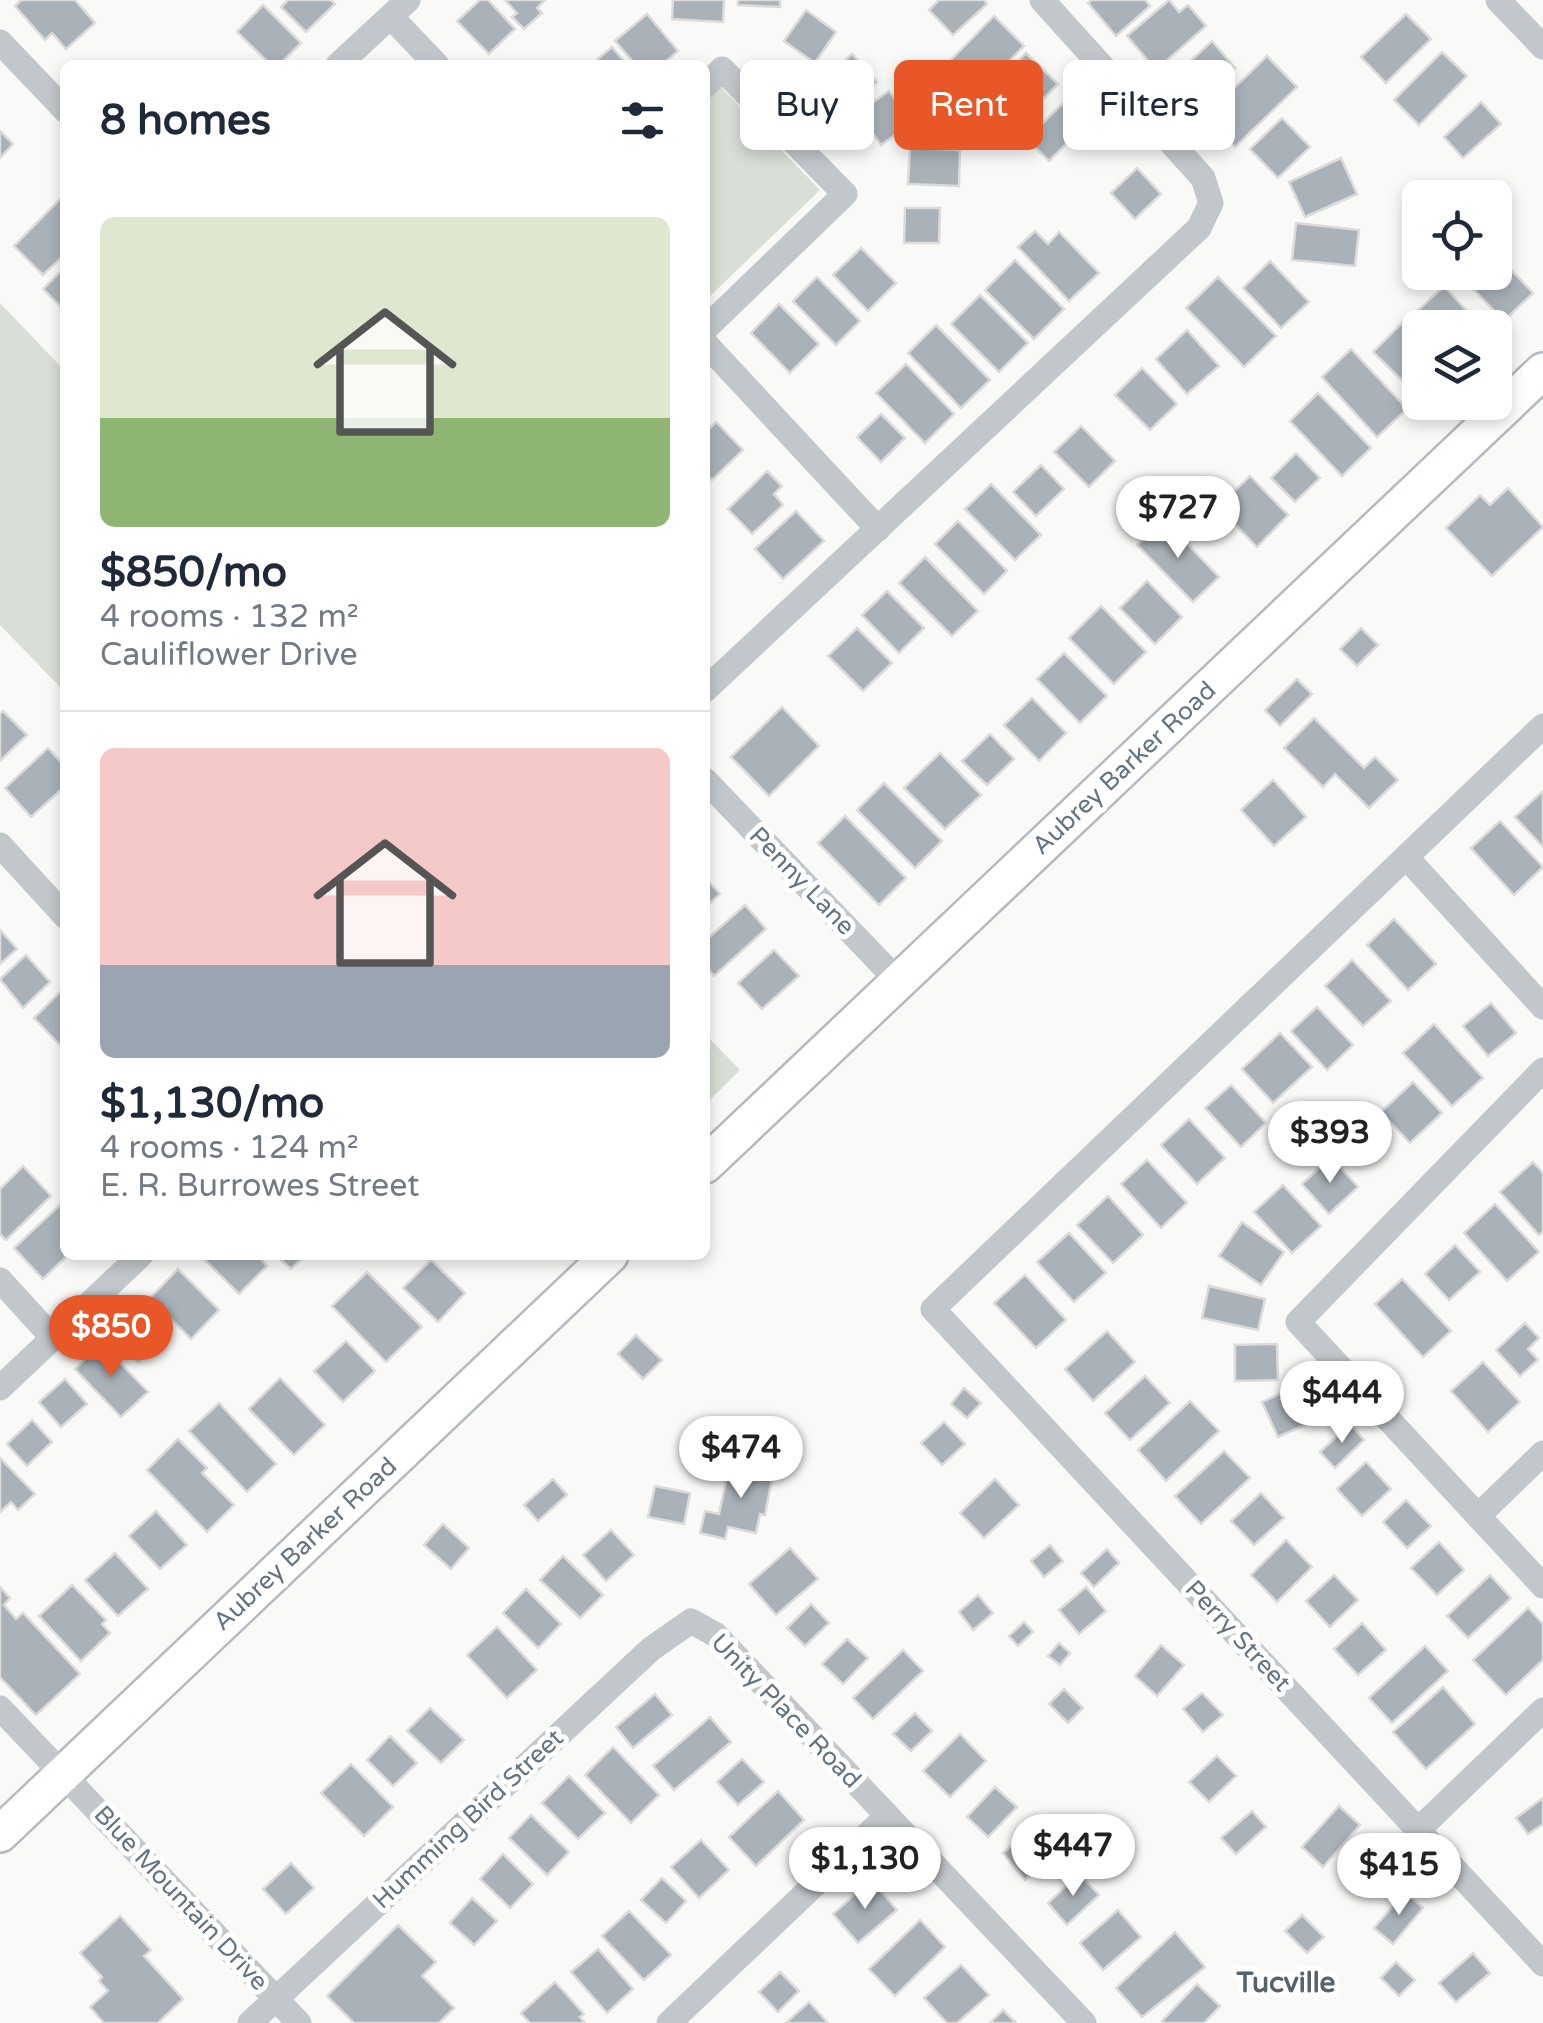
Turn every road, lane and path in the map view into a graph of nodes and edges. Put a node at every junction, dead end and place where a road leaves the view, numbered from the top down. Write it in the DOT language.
graph roads {
  1 [pos="1042,0"];
  2 [pos="1498,0"];
  3 [pos="400,8"];
  4 [pos="0,42"];
  5 [pos="1543,47"];
  6 [pos="343,60"];
  7 [pos="435,60"];
  8 [pos="710,81"];
  9 [pos="60,105"];
  10 [pos="710,324"];
  11 [pos="710,348"];
  12 [pos="1543,371"];
  13 [pos="878,529"];
  14 [pos="710,685"];
  15 [pos="1543,726"];
  16 [pos="710,785"];
  17 [pos="0,845"];
  18 [pos="1406,857"];
  19 [pos="60,911"];
  20 [pos="899,982"];
  21 [pos="1543,1006"];
  22 [pos="1543,1070"];
  23 [pos="710,1160"];
  24 [pos="136,1260"];
  25 [pos="605,1260"];
  26 [pos="0,1280"];
  27 [pos="53,1338"];
  28 [pos="0,1388"];
  29 [pos="1543,1454"];
  30 [pos="1478,1516"];
  31 [pos="1543,1586"];
  32 [pos="691,1621"];
  33 [pos="0,1708"];
  34 [pos="1543,1710"];
  35 [pos="64,1774"];
  36 [pos="888,1816"];
  37 [pos="1418,1830"];
  38 [pos="0,1834"];
  39 [pos="1543,1964"];
  40 [pos="276,1999"];
  41 [pos="697,2014"];
  42 [pos="250,2023"];
  43 [pos="299,2023"];
  44 [pos="669,2023"];
  45 [pos="1084,2023"];
  1 -- 13 [label="street"];
  2 -- 5 [label="street"];
  3 -- 6 [label="street"];
  3 -- 7 [label="street"];
  4 -- 9 [label="street"];
  8 -- 10 [label="street"];
  11 -- 13 [label="street"];
  12 -- 20 [label="street, Aubrey Barker Road"];
  13 -- 14 [label="street"];
  15 -- 18 [label="street"];
  16 -- 20 [label="street, Penny Lane"];
  17 -- 19 [label="street"];
  18 -- 21 [label="street"];
  18 -- 37 [label="street, Perry Street"];
  20 -- 23 [label="street, Aubrey Barker Road"];
  22 -- 30 [label="street"];
  24 -- 27 [label="street"];
  25 -- 35 [label="street, Aubrey Barker Road"];
  26 -- 27 [label="street"];
  27 -- 28 [label="street"];
  29 -- 30 [label="street"];
  30 -- 31 [label="street"];
  32 -- 36 [label="street, Unity Place Road"];
  32 -- 40 [label="street, Humming Bird Street"];
  33 -- 35 [label="street, Blue Mountain Drive"];
  34 -- 37 [label="street"];
  35 -- 38 [label="street, Aubrey Barker Road"];
  35 -- 40 [label="street, Blue Mountain Drive"];
  36 -- 41 [label="street"];
  36 -- 45 [label="street, Unity Place Road"];
  37 -- 39 [label="street, Perry Street"];
  40 -- 42 [label="street, Humming Bird Street"];
  40 -- 43 [label="street, Blue Mountain Drive"];
  41 -- 44 [label="street"];
}
